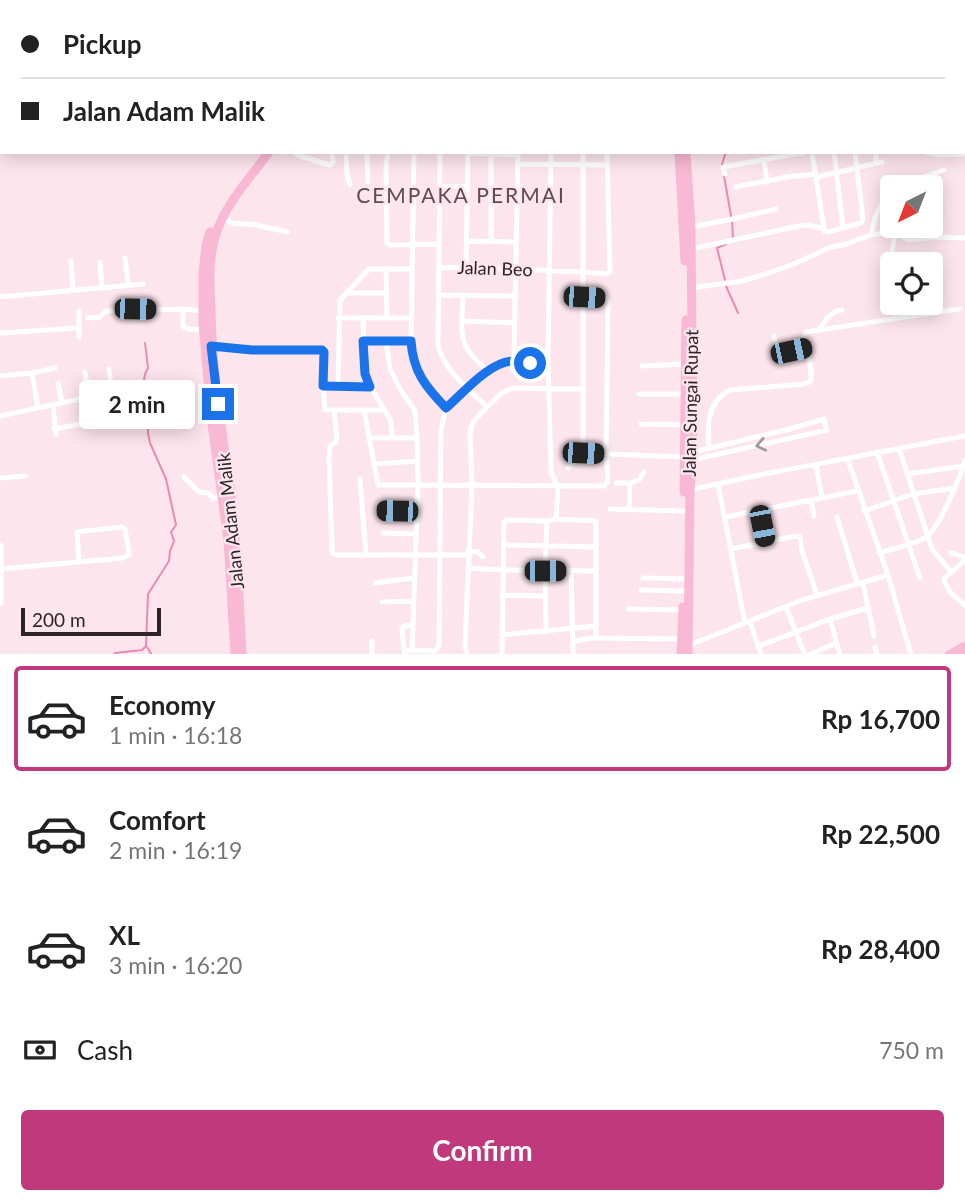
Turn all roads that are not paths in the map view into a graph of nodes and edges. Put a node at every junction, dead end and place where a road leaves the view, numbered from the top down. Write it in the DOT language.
graph roads {
  1 [pos="260,154"];
  2 [pos="268,154"];
  3 [pos="297,154"];
  4 [pos="332,154"];
  5 [pos="346,154"];
  6 [pos="367,154"];
  7 [pos="388,154"];
  8 [pos="414,154"];
  9 [pos="440,154"];
  10 [pos="468,154"];
  11 [pos="491,154"];
  12 [pos="518,154"];
  13 [pos="551,154"];
  14 [pos="583,154"];
  15 [pos="607,154"];
  16 [pos="680,154"];
  17 [pos="686,154"];
  18 [pos="795,154"];
  19 [pos="812,154"];
  20 [pos="834,154"];
  21 [pos="855,154"];
  22 [pos="878,154"];
  23 [pos="933,154"];
  24 [pos="965,154"];
  25 [pos="764,160"];
  26 [pos="518,164"];
  27 [pos="551,164"];
  28 [pos="583,164"];
  29 [pos="608,165"];
  30 [pos="858,167"];
  31 [pos="944,170"];
  32 [pos="837,172"];
  33 [pos="725,174"];
  34 [pos="816,175"];
  35 [pos="767,181"];
  36 [pos="368,182"];
  37 [pos="350,185"];
  38 [pos="440,186"];
  39 [pos="467,187"];
  40 [pos="736,187"];
  41 [pos="776,209"];
  42 [pos="223,218"];
  43 [pos="691,227"];
  44 [pos="843,228"];
  45 [pos="826,231"];
  46 [pos="288,232"];
  47 [pos="880,234"];
  48 [pos="872,235"];
  49 [pos="943,237"];
  50 [pos="905,238"];
  51 [pos="928,238"];
  52 [pos="965,238"];
  53 [pos="466,242"];
  54 [pos="491,242"];
  55 [pos="517,242"];
  56 [pos="439,244"];
  57 [pos="411,245"];
  58 [pos="831,247"];
  59 [pos="691,249"];
  60 [pos="125,258"];
  61 [pos="71,261"];
  62 [pos="100,262"];
  63 [pos="466,267"];
  64 [pos="439,268"];
  65 [pos="387,269"];
  66 [pos="411,269"];
  67 [pos="517,270"];
  68 [pos="550,271"];
  69 [pos="583,272"];
  70 [pos="128,284"];
  71 [pos="143,284"];
  72 [pos="102,288"];
  73 [pos="691,288"];
  74 [pos="73,290"];
  75 [pos="387,292"];
  76 [pos="347,293"];
  77 [pos="439,295"];
  78 [pos="463,296"];
  79 [pos="515,296"];
  80 [pos="0,297"];
  81 [pos="584,297"];
  82 [pos="183,309"];
  83 [pos="959,309"];
  84 [pos="842,310"];
  85 [pos="79,311"];
  86 [pos="207,311"];
  87 [pos="913,316"];
  88 [pos="88,318"];
  89 [pos="338,318"];
  90 [pos="363,318"];
  91 [pos="387,318"];
  92 [pos="411,318"];
  93 [pos="462,321"];
  94 [pos="514,323"];
  95 [pos="79,328"];
  96 [pos="819,329"];
  97 [pos="0,333"];
  98 [pos="774,336"];
  99 [pos="79,337"];
  100 [pos="207,339"];
  101 [pos="363,341"];
  102 [pos="386,341"];
  103 [pos="411,341"];
  104 [pos="807,347"];
  105 [pos="514,361"];
  106 [pos="548,364"];
  107 [pos="685,364"];
  108 [pos="642,366"];
  109 [pos="55,368"];
  110 [pos="109,369"];
  111 [pos="487,371"];
  112 [pos="85,372"];
  113 [pos="32,373"];
  114 [pos="0,376"];
  115 [pos="58,383"];
  116 [pos="323,386"];
  117 [pos="338,387"];
  118 [pos="370,387"];
  119 [pos="468,389"];
  120 [pos="549,389"];
  121 [pos="584,389"];
  122 [pos="111,394"];
  123 [pos="639,394"];
  124 [pos="685,394"];
  125 [pos="89,397"];
  126 [pos="62,404"];
  127 [pos="52,405"];
  128 [pos="487,407"];
  129 [pos="38,408"];
  130 [pos="446,408"];
  131 [pos="334,410"];
  132 [pos="364,410"];
  133 [pos="384,410"];
  134 [pos="0,416"];
  135 [pos="216,423"];
  136 [pos="641,424"];
  137 [pos="685,425"];
  138 [pos="790,429"];
  139 [pos="965,436"];
  140 [pos="369,438"];
  141 [pos="393,438"];
  142 [pos="417,438"];
  143 [pos="793,438"];
  144 [pos="709,448"];
  145 [pos="899,448"];
  146 [pos="877,452"];
  147 [pos="583,453"];
  148 [pos="606,453"];
  149 [pos="690,456"];
  150 [pos="848,460"];
  151 [pos="417,461"];
  152 [pos="964,463"];
  153 [pos="374,464"];
  154 [pos="816,465"];
  155 [pos="568,468"];
  156 [pos="551,472"];
  157 [pos="644,472"];
  158 [pos="907,474"];
  159 [pos="25,476"];
  160 [pos="184,477"];
  161 [pos="0,478"];
  162 [pos="360,479"];
  163 [pos="616,483"];
  164 [pos="630,483"];
  165 [pos="718,484"];
  166 [pos="418,485"];
  167 [pos="441,485"];
  168 [pos="472,486"];
  169 [pos="539,486"];
  170 [pos="558,487"];
  171 [pos="955,488"];
  172 [pos="690,490"];
  173 [pos="858,491"];
  174 [pos="913,494"];
  175 [pos="223,498"];
  176 [pos="822,498"];
  177 [pos="811,500"];
  178 [pos="893,500"];
  179 [pos="610,509"];
  180 [pos="629,510"];
  181 [pos="759,510"];
  182 [pos="378,511"];
  183 [pos="416,511"];
  184 [pos="684,511"];
  185 [pos="864,511"];
  186 [pos="814,516"];
  187 [pos="725,517"];
  188 [pos="837,517"];
  189 [pos="556,519"];
  190 [pos="547,521"];
  191 [pos="383,533"];
  192 [pos="415,534"];
  193 [pos="686,537"];
  194 [pos="927,537"];
  195 [pos="765,541"];
  196 [pos="908,544"];
  197 [pos="0,545"];
  198 [pos="505,545"];
  199 [pos="547,546"];
  200 [pos="595,547"];
  201 [pos="731,549"];
  202 [pos="468,553"];
  203 [pos="879,553"];
  204 [pos="951,553"];
  205 [pos="0,555"];
  206 [pos="366,555"];
  207 [pos="415,555"];
  208 [pos="439,556"];
  209 [pos="483,557"];
  210 [pos="965,558"];
  211 [pos="79,562"];
  212 [pos="468,568"];
  213 [pos="1,569"];
  214 [pos="503,570"];
  215 [pos="596,570"];
  216 [pos="545,571"];
  217 [pos="571,571"];
  218 [pos="951,572"];
  219 [pos="888,575"];
  220 [pos="414,578"];
  221 [pos="643,578"];
  222 [pos="920,578"];
  223 [pos="683,579"];
  224 [pos="375,583"];
  225 [pos="860,583"];
  226 [pos="641,590"];
  227 [pos="683,591"];
  228 [pos="817,595"];
  229 [pos="502,596"];
  230 [pos="545,596"];
  231 [pos="414,601"];
  232 [pos="0,602"];
  233 [pos="382,602"];
  234 [pos="965,606"];
  235 [pos="786,607"];
  236 [pos="868,608"];
  237 [pos="628,609"];
  238 [pos="683,610"];
  239 [pos="830,619"];
  240 [pos="747,622"];
  241 [pos="413,625"];
  242 [pos="596,625"];
  243 [pos="572,628"];
  244 [pos="797,631"];
  245 [pos="546,632"];
  246 [pos="501,635"];
  247 [pos="874,636"];
  248 [pos="595,638"];
  249 [pos="372,641"];
  250 [pos="573,641"];
  251 [pos="836,643"];
  252 [pos="759,646"];
  253 [pos="965,646"];
  254 [pos="876,647"];
  255 [pos="685,648"];
  256 [pos="412,650"];
  257 [pos="405,653"];
  258 [pos="235,654"];
  259 [pos="242,654"];
  260 [pos="372,654"];
  261 [pos="467,654"];
  262 [pos="502,654"];
  263 [pos="573,654"];
  264 [pos="761,654"];
  265 [pos="807,654"];
  266 [pos="840,654"];
  267 [pos="877,654"];
  268 [pos="911,654"];
  269 [pos="949,654"];
  1 -- 86 [label="main road, Jalan Adam Malik"];
  2 -- 42 [label="main road, Jalan Adam Malik"];
  3 -- 4 [label="street"];
  5 -- 37 [label="street"];
  6 -- 36 [label="street"];
  7 -- 57 [label="street"];
  8 -- 57 [label="street"];
  9 -- 38 [label="street"];
  10 -- 39 [label="street"];
  11 -- 54 [label="street"];
  12 -- 26 [label="street"];
  13 -- 27 [label="street"];
  14 -- 28 [label="street"];
  15 -- 29 [label="street"];
  16 -- 107 [label="main road, Jalan Sungai Rupat"];
  17 -- 43 [label="main road, Jalan Sungai Rupat"];
  18 -- 25 [label="street"];
  19 -- 34 [label="street"];
  20 -- 32 [label="street"];
  21 -- 30 [label="street"];
  22 -- 30 [label="street"];
  23 -- 24 [label="street"];
  25 -- 33 [label="street"];
  25 -- 35 [label="street"];
  26 -- 27 [label="street"];
  26 -- 55 [label="street"];
  27 -- 28 [label="street"];
  27 -- 68 [label="street"];
  28 -- 29 [label="street"];
  28 -- 69 [label="street"];
  29 -- 69 [label="street, Jalan Beo"];
  30 -- 32 [label="street"];
  30 -- 44 [label="street"];
  31 -- 48 [label="street"];
  32 -- 34 [label="street"];
  32 -- 44 [label="street"];
  34 -- 35 [label="street"];
  34 -- 45 [label="street"];
  35 -- 40 [label="street"];
  38 -- 39 [label="street"];
  38 -- 56 [label="street"];
  39 -- 53 [label="street"];
  41 -- 43 [label="street"];
  42 -- 46 [label="street"];
  42 -- 86 [label="main road, Jalan Adam Malik"];
  43 -- 59 [label="main road, Jalan Sungai Rupat"];
  44 -- 45 [label="street"];
  45 -- 58 [label="street"];
  45 -- 59 [label="street"];
  47 -- 48 [label="street"];
  48 -- 58 [label="street"];
  49 -- 52 [label="street"];
  50 -- 51 [label="street"];
  53 -- 54 [label="street"];
  53 -- 63 [label="street"];
  54 -- 55 [label="street"];
  55 -- 67 [label="street"];
  56 -- 57 [label="street"];
  56 -- 64 [label="street"];
  57 -- 66 [label="street"];
  58 -- 73 [label="street"];
  59 -- 73 [label="main road, Jalan Sungai Rupat"];
  60 -- 70 [label="street"];
  61 -- 74 [label="street"];
  62 -- 72 [label="street"];
  63 -- 64 [label="street, Jalan Beo"];
  63 -- 67 [label="street, Jalan Beo"];
  64 -- 77 [label="street"];
  65 -- 66 [label="street"];
  65 -- 75 [label="street"];
  65 -- 76 [label="street"];
  66 -- 92 [label="street"];
  67 -- 68 [label="street, Jalan Beo"];
  67 -- 79 [label="street"];
  68 -- 69 [label="street, Jalan Beo"];
  68 -- 106 [label="street"];
  69 -- 81 [label="street"];
  70 -- 71 [label="street"];
  70 -- 72 [label="street"];
  72 -- 74 [label="street"];
  73 -- 149 [label="main road, Jalan Sungai Rupat"];
  74 -- 80 [label="street"];
  75 -- 76 [label="street"];
  75 -- 91 [label="street"];
  76 -- 89 [label="street"];
  77 -- 78 [label="street"];
  77 -- 119 [label="street"];
  78 -- 79 [label="street"];
  78 -- 93 [label="street"];
  79 -- 94 [label="street"];
  81 -- 121 [label="street"];
  81 -- 148 [label="street"];
  82 -- 86 [label="street"];
  82 -- 88 [label="street"];
  82 -- 100 [label="street"];
  83 -- 87 [label="street"];
  84 -- 96 [label="street"];
  85 -- 95 [label="street"];
  86 -- 100 [label="main road, Jalan Adam Malik"];
  87 -- 96 [label="street"];
  89 -- 90 [label="street"];
  89 -- 117 [label="street"];
  90 -- 91 [label="street"];
  90 -- 101 [label="street"];
  91 -- 92 [label="street"];
  92 -- 103 [label="street"];
  93 -- 94 [label="street"];
  93 -- 111 [label="street"];
  94 -- 105 [label="street"];
  95 -- 97 [label="street"];
  95 -- 99 [label="street"];
  96 -- 104 [label="street"];
  98 -- 104 [label="street"];
  100 -- 116 [label="street"];
  100 -- 135 [label="main road, Jalan Adam Malik"];
  101 -- 102 [label="street"];
  101 -- 118 [label="street"];
  102 -- 103 [label="street"];
  102 -- 142 [label="street"];
  103 -- 130 [label="street"];
  104 -- 144 [label="street"];
  105 -- 106 [label="street"];
  105 -- 111 [label="street"];
  106 -- 120 [label="street"];
  107 -- 108 [label="street"];
  107 -- 124 [label="main road, Jalan Sungai Rupat"];
  109 -- 113 [label="street"];
  110 -- 122 [label="street"];
  111 -- 119 [label="street"];
  112 -- 125 [label="street"];
  113 -- 114 [label="street"];
  113 -- 129 [label="street"];
  115 -- 126 [label="street"];
  116 -- 117 [label="street"];
  116 -- 131 [label="street"];
  117 -- 118 [label="street"];
  118 -- 133 [label="street"];
  119 -- 128 [label="street"];
  119 -- 130 [label="street"];
  120 -- 121 [label="street"];
  120 -- 128 [label="street"];
  120 -- 156 [label="street"];
  121 -- 147 [label="street"];
  122 -- 125 [label="street"];
  122 -- 127 [label="street"];
  123 -- 124 [label="street"];
  124 -- 137 [label="main road, Jalan Sungai Rupat"];
  125 -- 126 [label="street"];
  126 -- 127 [label="street"];
  127 -- 129 [label="street"];
  128 -- 168 [label="street"];
  129 -- 134 [label="street"];
  130 -- 167 [label="street"];
  131 -- 132 [label="street"];
  131 -- 206 [label="street"];
  132 -- 133 [label="street"];
  132 -- 140 [label="street"];
  133 -- 141 [label="street"];
  135 -- 175 [label="main road, Jalan Adam Malik"];
  135 -- 259 [label="main road, Jalan Adam Malik"];
  136 -- 137 [label="street"];
  137 -- 149 [label="main road, Jalan Sungai Rupat"];
  138 -- 143 [label="street"];
  138 -- 143 [label="street"];
  138 -- 144 [label="street"];
  139 -- 145 [label="street"];
  140 -- 141 [label="street"];
  140 -- 153 [label="street"];
  141 -- 142 [label="street"];
  142 -- 151 [label="street"];
  143 -- 149 [label="street, one-way"];
  144 -- 149 [label="street"];
  145 -- 146 [label="street"];
  145 -- 158 [label="street"];
  146 -- 150 [label="street"];
  146 -- 178 [label="street"];
  147 -- 148 [label="street"];
  147 -- 155 [label="street"];
  148 -- 149 [label="street"];
  148 -- 170 [label="street"];
  149 -- 172 [label="main road, Jalan Sungai Rupat"];
  149 -- 184 [label="main road, Jalan Sungai Rupat"];
  150 -- 154 [label="street"];
  150 -- 173 [label="street"];
  151 -- 153 [label="street"];
  151 -- 166 [label="street"];
  152 -- 158 [label="street"];
  152 -- 171 [label="street"];
  153 -- 166 [label="street"];
  154 -- 165 [label="street"];
  154 -- 176 [label="street"];
  156 -- 169 [label="street"];
  156 -- 170 [label="street"];
  157 -- 164 [label="street"];
  158 -- 174 [label="street"];
  159 -- 161 [label="street"];
  160 -- 175 [label="street"];
  162 -- 206 [label="street"];
  163 -- 164 [label="street"];
  164 -- 180 [label="street"];
  165 -- 172 [label="street"];
  165 -- 187 [label="street"];
  166 -- 167 [label="street"];
  166 -- 183 [label="street"];
  167 -- 168 [label="street"];
  167 -- 208 [label="street"];
  168 -- 169 [label="street"];
  168 -- 202 [label="street"];
  169 -- 170 [label="street"];
  170 -- 189 [label="street"];
  171 -- 174 [label="street"];
  171 -- 194 [label="street"];
  172 -- 193 [label="main road, Jalan Sungai Rupat"];
  173 -- 176 [label="street"];
  173 -- 185 [label="street"];
  174 -- 178 [label="street"];
  174 -- 194 [label="street"];
  175 -- 258 [label="main road, Jalan Adam Malik"];
  176 -- 177 [label="street"];
  177 -- 181 [label="street"];
  177 -- 186 [label="street"];
  178 -- 185 [label="street"];
  178 -- 196 [label="street"];
  179 -- 180 [label="street"];
  180 -- 184 [label="street"];
  181 -- 187 [label="street"];
  181 -- 195 [label="street"];
  182 -- 183 [label="street"];
  183 -- 192 [label="street"];
  184 -- 193 [label="main road, Jalan Sungai Rupat"];
  185 -- 203 [label="street"];
  187 -- 201 [label="street"];
  188 -- 225 [label="street"];
  189 -- 190 [label="street"];
  189 -- 200 [label="street"];
  190 -- 198 [label="street"];
  190 -- 199 [label="street"];
  191 -- 192 [label="street"];
  192 -- 207 [label="street"];
  193 -- 223 [label="main road, Jalan Sungai Rupat"];
  193 -- 255 [label="main road, Jalan Sungai Rupat"];
  194 -- 196 [label="street"];
  194 -- 218 [label="street"];
  195 -- 201 [label="street"];
  195 -- 228 [label="street"];
  196 -- 203 [label="street"];
  196 -- 222 [label="street"];
  197 -- 205 [label="street"];
  198 -- 199 [label="street"];
  198 -- 214 [label="street"];
  199 -- 200 [label="street"];
  199 -- 216 [label="street"];
  200 -- 215 [label="street"];
  201 -- 240 [label="street"];
  202 -- 208 [label="street"];
  202 -- 209 [label="street"];
  202 -- 212 [label="street"];
  203 -- 219 [label="street"];
  204 -- 210 [label="street"];
  205 -- 213 [label="street"];
  206 -- 207 [label="street"];
  207 -- 208 [label="street"];
  207 -- 220 [label="street"];
  208 -- 256 [label="street"];
  210 -- 218 [label="street"];
  211 -- 211 [label="street"];
  211 -- 213 [label="street"];
  212 -- 214 [label="street"];
  212 -- 261 [label="street"];
  213 -- 232 [label="street"];
  214 -- 216 [label="street"];
  214 -- 229 [label="street"];
  215 -- 217 [label="street"];
  215 -- 242 [label="street"];
  216 -- 217 [label="street"];
  216 -- 230 [label="street"];
  217 -- 243 [label="street"];
  218 -- 234 [label="street"];
  219 -- 225 [label="street"];
  219 -- 268 [label="street"];
  220 -- 224 [label="street"];
  220 -- 231 [label="street"];
  221 -- 223 [label="street"];
  223 -- 227 [label="main road, Jalan Sungai Rupat"];
  225 -- 228 [label="street"];
  225 -- 236 [label="street"];
  226 -- 227 [label="street"];
  227 -- 238 [label="main road, Jalan Sungai Rupat"];
  228 -- 235 [label="street"];
  229 -- 230 [label="street"];
  229 -- 246 [label="street"];
  230 -- 245 [label="street"];
  231 -- 233 [label="street"];
  231 -- 241 [label="street"];
  235 -- 240 [label="street"];
  235 -- 244 [label="street"];
  236 -- 239 [label="street"];
  236 -- 247 [label="street"];
  237 -- 238 [label="street"];
  238 -- 255 [label="main road, Jalan Sungai Rupat"];
  239 -- 244 [label="street"];
  239 -- 251 [label="street"];
  240 -- 252 [label="street"];
  240 -- 255 [label="street"];
  241 -- 256 [label="street"];
  241 -- 257 [label="street"];
  242 -- 243 [label="street"];
  242 -- 248 [label="street"];
  243 -- 245 [label="street"];
  243 -- 250 [label="street"];
  244 -- 252 [label="street"];
  244 -- 265 [label="street"];
  245 -- 246 [label="street"];
  246 -- 262 [label="street"];
  248 -- 250 [label="street"];
  248 -- 255 [label="street"];
  249 -- 260 [label="street"];
  250 -- 263 [label="street"];
  251 -- 265 [label="street"];
  251 -- 266 [label="street"];
  252 -- 264 [label="street"];
  253 -- 269 [label="main road"];
  254 -- 267 [label="street"];
  256 -- 257 [label="street"];
}
